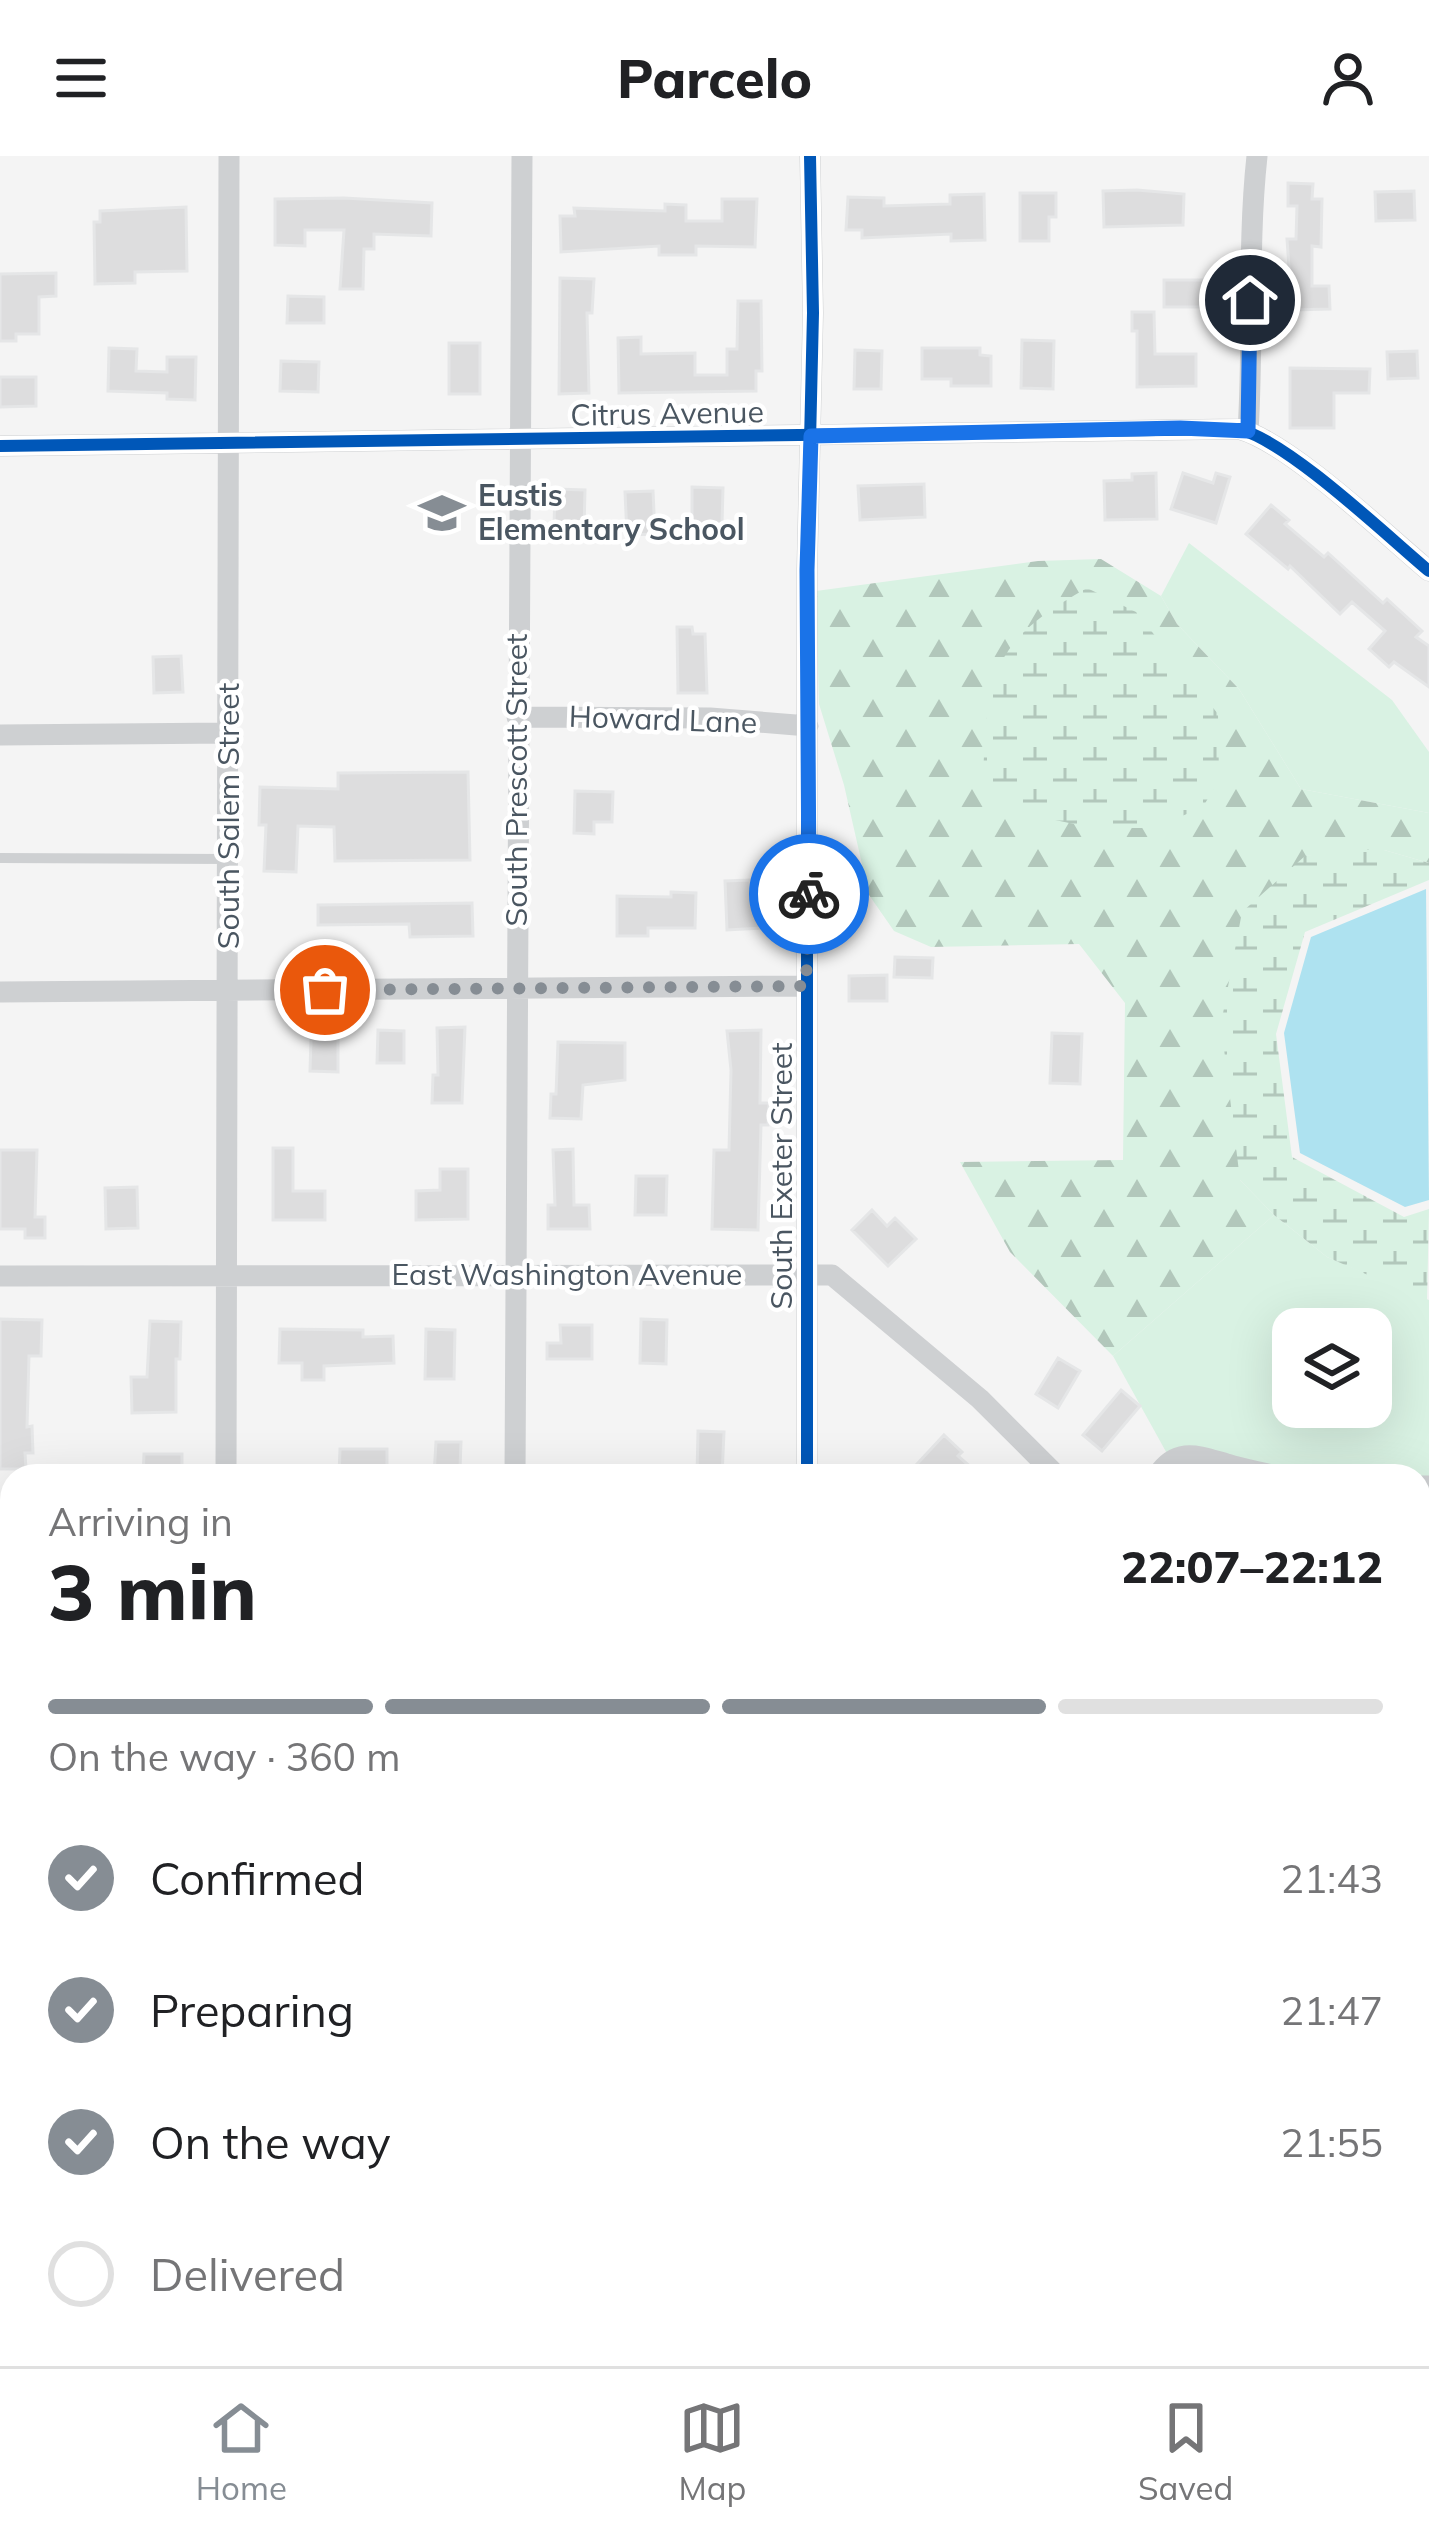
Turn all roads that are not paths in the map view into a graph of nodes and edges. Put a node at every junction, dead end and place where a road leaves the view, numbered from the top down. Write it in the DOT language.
graph roads {
  1 [pos="229,156"];
  2 [pos="523,156"];
  3 [pos="810,156"];
  4 [pos="1257,156"];
  5 [pos="1248,431"];
  6 [pos="811,436"];
  7 [pos="518,440"];
  8 [pos="228,441"];
  9 [pos="0,446"];
  10 [pos="1429,572"];
  11 [pos="517,717"];
  12 [pos="808,726"];
  13 [pos="228,733"];
  14 [pos="0,735"];
  15 [pos="0,858"];
  16 [pos="228,859"];
  17 [pos="806,986"];
  18 [pos="517,989"];
  19 [pos="229,990"];
  20 [pos="0,992"];
  21 [pos="227,1275"];
  22 [pos="807,1275"];
  23 [pos="0,1276"];
  24 [pos="518,1277"];
  25 [pos="226,1464"];
  26 [pos="514,1464"];
  27 [pos="807,1464"];
  28 [pos="1046,1464"];
  29 [pos="1167,1464"];
  30 [pos="1233,1464"];
  1 -- 8 [label="street, South Salem Street"];
  2 -- 7 [label="street, South Prescott Street"];
  3 -- 6 [label="street, South Exeter Street"];
  4 -- 5 [label="street"];
  5 -- 6 [label="street, Citrus Avenue"];
  5 -- 10 [label="street, Citrus Avenue"];
  6 -- 7 [label="street, Citrus Avenue"];
  6 -- 12 [label="street, South Exeter Street"];
  7 -- 8 [label="street, Citrus Avenue"];
  7 -- 11 [label="street, South Prescott Street"];
  8 -- 9 [label="street, Citrus Avenue"];
  8 -- 13 [label="street, South Salem Street"];
  11 -- 12 [label="street, Howard Lane"];
  11 -- 18 [label="street, South Prescott Street"];
  12 -- 17 [label="street, South Exeter Street"];
  13 -- 14 [label="street"];
  13 -- 16 [label="street, South Salem Street"];
  15 -- 16 [label="lane"];
  16 -- 19 [label="street, South Salem Street"];
  17 -- 18 [label="street"];
  17 -- 22 [label="street, South Exeter Street"];
  18 -- 19 [label="street"];
  18 -- 24 [label="street, South Prescott Street"];
  19 -- 20 [label="street"];
  19 -- 21 [label="street, South Salem Street"];
  21 -- 23 [label="street, East Washington Avenue"];
  21 -- 24 [label="street, East Washington Avenue"];
  21 -- 25 [label="street, South Salem Street"];
  22 -- 24 [label="street, East Washington Avenue"];
  22 -- 27 [label="street, South Exeter Street"];
  22 -- 28 [label="street, East Washington Avenue"];
  24 -- 26 [label="street, South Prescott Street"];
  29 -- 30 [label="street"];
}
